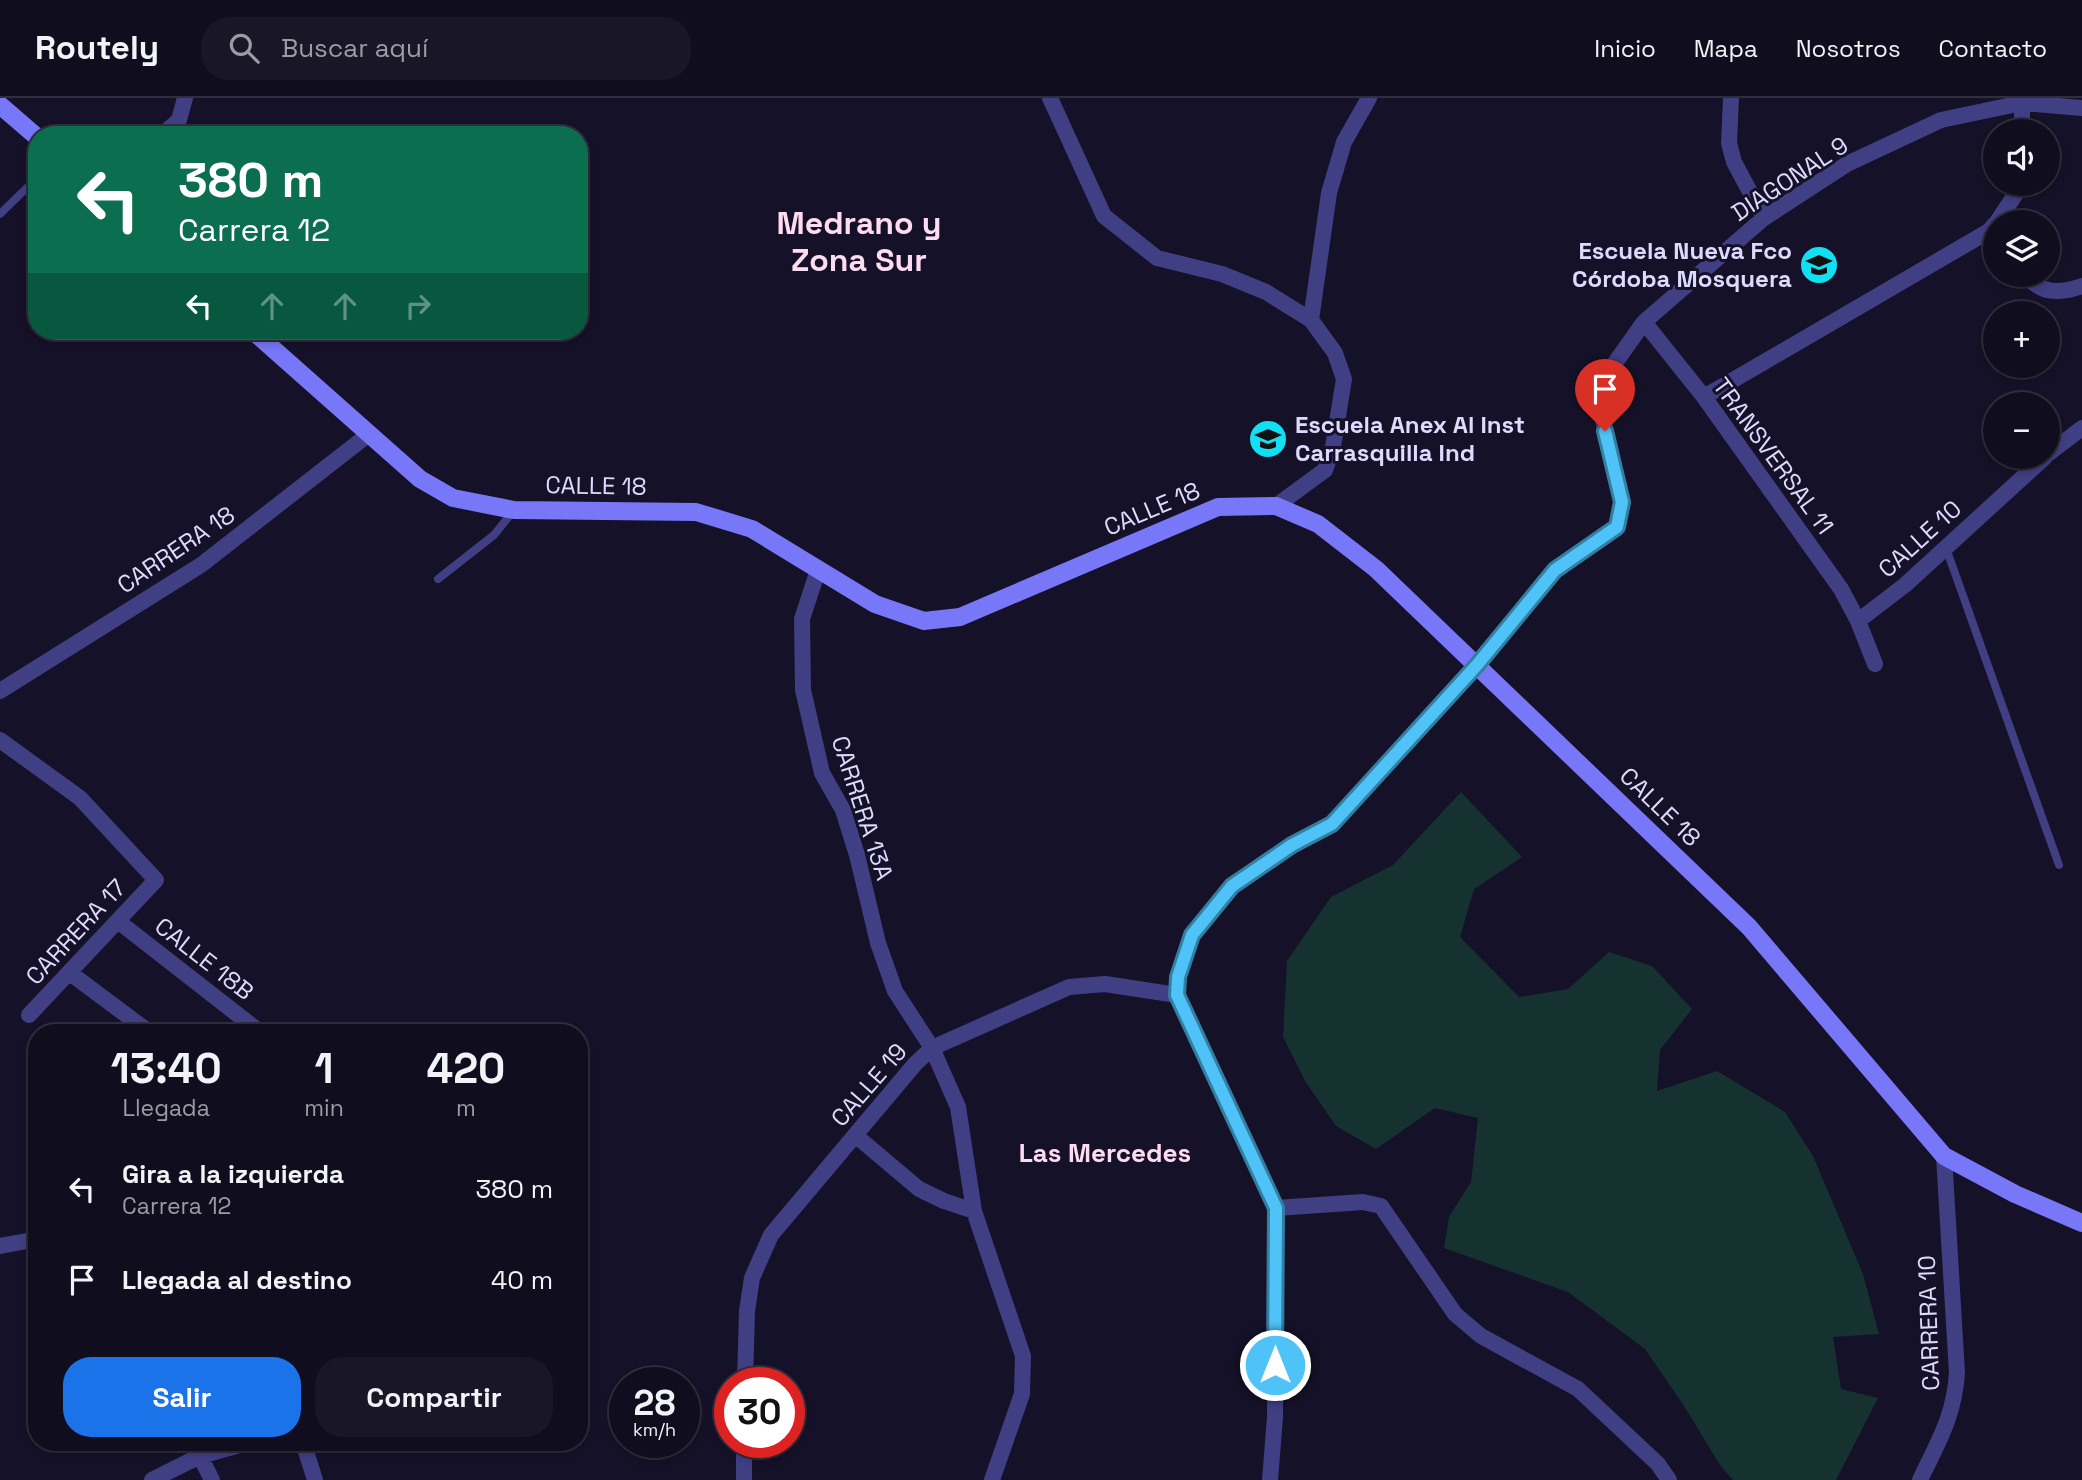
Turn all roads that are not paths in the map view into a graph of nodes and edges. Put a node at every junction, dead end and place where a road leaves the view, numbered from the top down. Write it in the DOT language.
graph roads {
  1 [pos="185,98"];
  2 [pos="1050,98"];
  3 [pos="1369,98"];
  4 [pos="1731,98"];
  5 [pos="2022,103"];
  6 [pos="0,106"];
  7 [pos="2082,108"];
  8 [pos="2022,119"];
  9 [pos="172,126"];
  10 [pos="28,129"];
  11 [pos="28,187"];
  12 [pos="0,215"];
  13 [pos="1764,218"];
  14 [pos="1983,235"];
  15 [pos="2082,286"];
  16 [pos="2039,287"];
  17 [pos="1311,320"];
  18 [pos="1644,322"];
  19 [pos="263,340"];
  20 [pos="1704,397"];
  21 [pos="2082,428"];
  22 [pos="369,434"];
  23 [pos="2060,444"];
  24 [pos="2031,469"];
  25 [pos="1276,506"];
  26 [pos="514,510"];
  27 [pos="1946,547"];
  28 [pos="818,570"];
  29 [pos="438,579"];
  30 [pos="1858,621"];
  31 [pos="1875,664"];
  32 [pos="1477,665"];
  33 [pos="0,691"];
  34 [pos="0,740"];
  35 [pos="2059,865"];
  36 [pos="119,922"];
  37 [pos="70,973"];
  38 [pos="1177,995"];
  39 [pos="29,1015"];
  40 [pos="138,1024"];
  41 [pos="250,1024"];
  42 [pos="932,1048"];
  43 [pos="856,1135"];
  44 [pos="1944,1156"];
  45 [pos="1276,1208"];
  46 [pos="974,1211"];
  47 [pos="2082,1223"];
  48 [pos="27,1241"];
  49 [pos="0,1246"];
  50 [pos="745,1367"];
  51 [pos="220,1451"];
  52 [pos="306,1451"];
  53 [pos="200,1457"];
  54 [pos="744,1458"];
  55 [pos="152,1480"];
  56 [pos="212,1480"];
  57 [pos="315,1480"];
  58 [pos="744,1480"];
  59 [pos="992,1480"];
  60 [pos="1270,1480"];
  61 [pos="1670,1480"];
  62 [pos="1920,1480"];
  1 -- 9 [label="street"];
  2 -- 17 [label="street"];
  3 -- 17 [label="street"];
  4 -- 13 [label="street"];
  5 -- 7 [label="street, DIAGONAL 9"];
  5 -- 8 [label="street"];
  5 -- 13 [label="street, DIAGONAL 9"];
  6 -- 10 [label="main road"];
  11 -- 12 [label="lane"];
  13 -- 18 [label="street, DIAGONAL 9"];
  14 -- 20 [label="street"];
  15 -- 16 [label="street"];
  17 -- 25 [label="street"];
  18 -- 20 [label="street, TRANSVERSAL 11"];
  18 -- 32 [label="street, DIAGONAL 9"];
  19 -- 22 [label="main road, CALLE 18"];
  20 -- 30 [label="street, TRANSVERSAL 11"];
  21 -- 23 [label="street, CALLE 10"];
  22 -- 26 [label="main road, CALLE 18"];
  22 -- 33 [label="street, CARRERA 18"];
  24 -- 27 [label="street, CALLE 10"];
  25 -- 28 [label="main road, CALLE 18"];
  25 -- 32 [label="main road, CALLE 18"];
  26 -- 28 [label="main road, CALLE 18"];
  26 -- 29 [label="lane"];
  27 -- 30 [label="street, CALLE 10"];
  27 -- 35 [label="lane"];
  28 -- 42 [label="street, CARRERA 13A"];
  30 -- 31 [label="street"];
  32 -- 38 [label="street"];
  32 -- 44 [label="main road, CALLE 18"];
  34 -- 36 [label="street, CARRERA 17"];
  36 -- 37 [label="street, CARRERA 17"];
  36 -- 41 [label="street, CALLE 18B"];
  37 -- 39 [label="street, CARRERA 17"];
  37 -- 40 [label="street"];
  38 -- 42 [label="street, CALLE 19"];
  38 -- 45 [label="street"];
  42 -- 43 [label="street, CALLE 19"];
  42 -- 46 [label="street, CARRERA 13A"];
  43 -- 46 [label="street"];
  43 -- 50 [label="street, CALLE 19"];
  44 -- 47 [label="main road"];
  44 -- 62 [label="street, CARRERA 10"];
  45 -- 60 [label="street"];
  45 -- 61 [label="street"];
  46 -- 59 [label="street, CARRERA 13A"];
  48 -- 49 [label="street"];
  51 -- 53 [label="street"];
  52 -- 57 [label="street"];
  53 -- 55 [label="street"];
  53 -- 56 [label="street"];
  54 -- 58 [label="street"];
}
